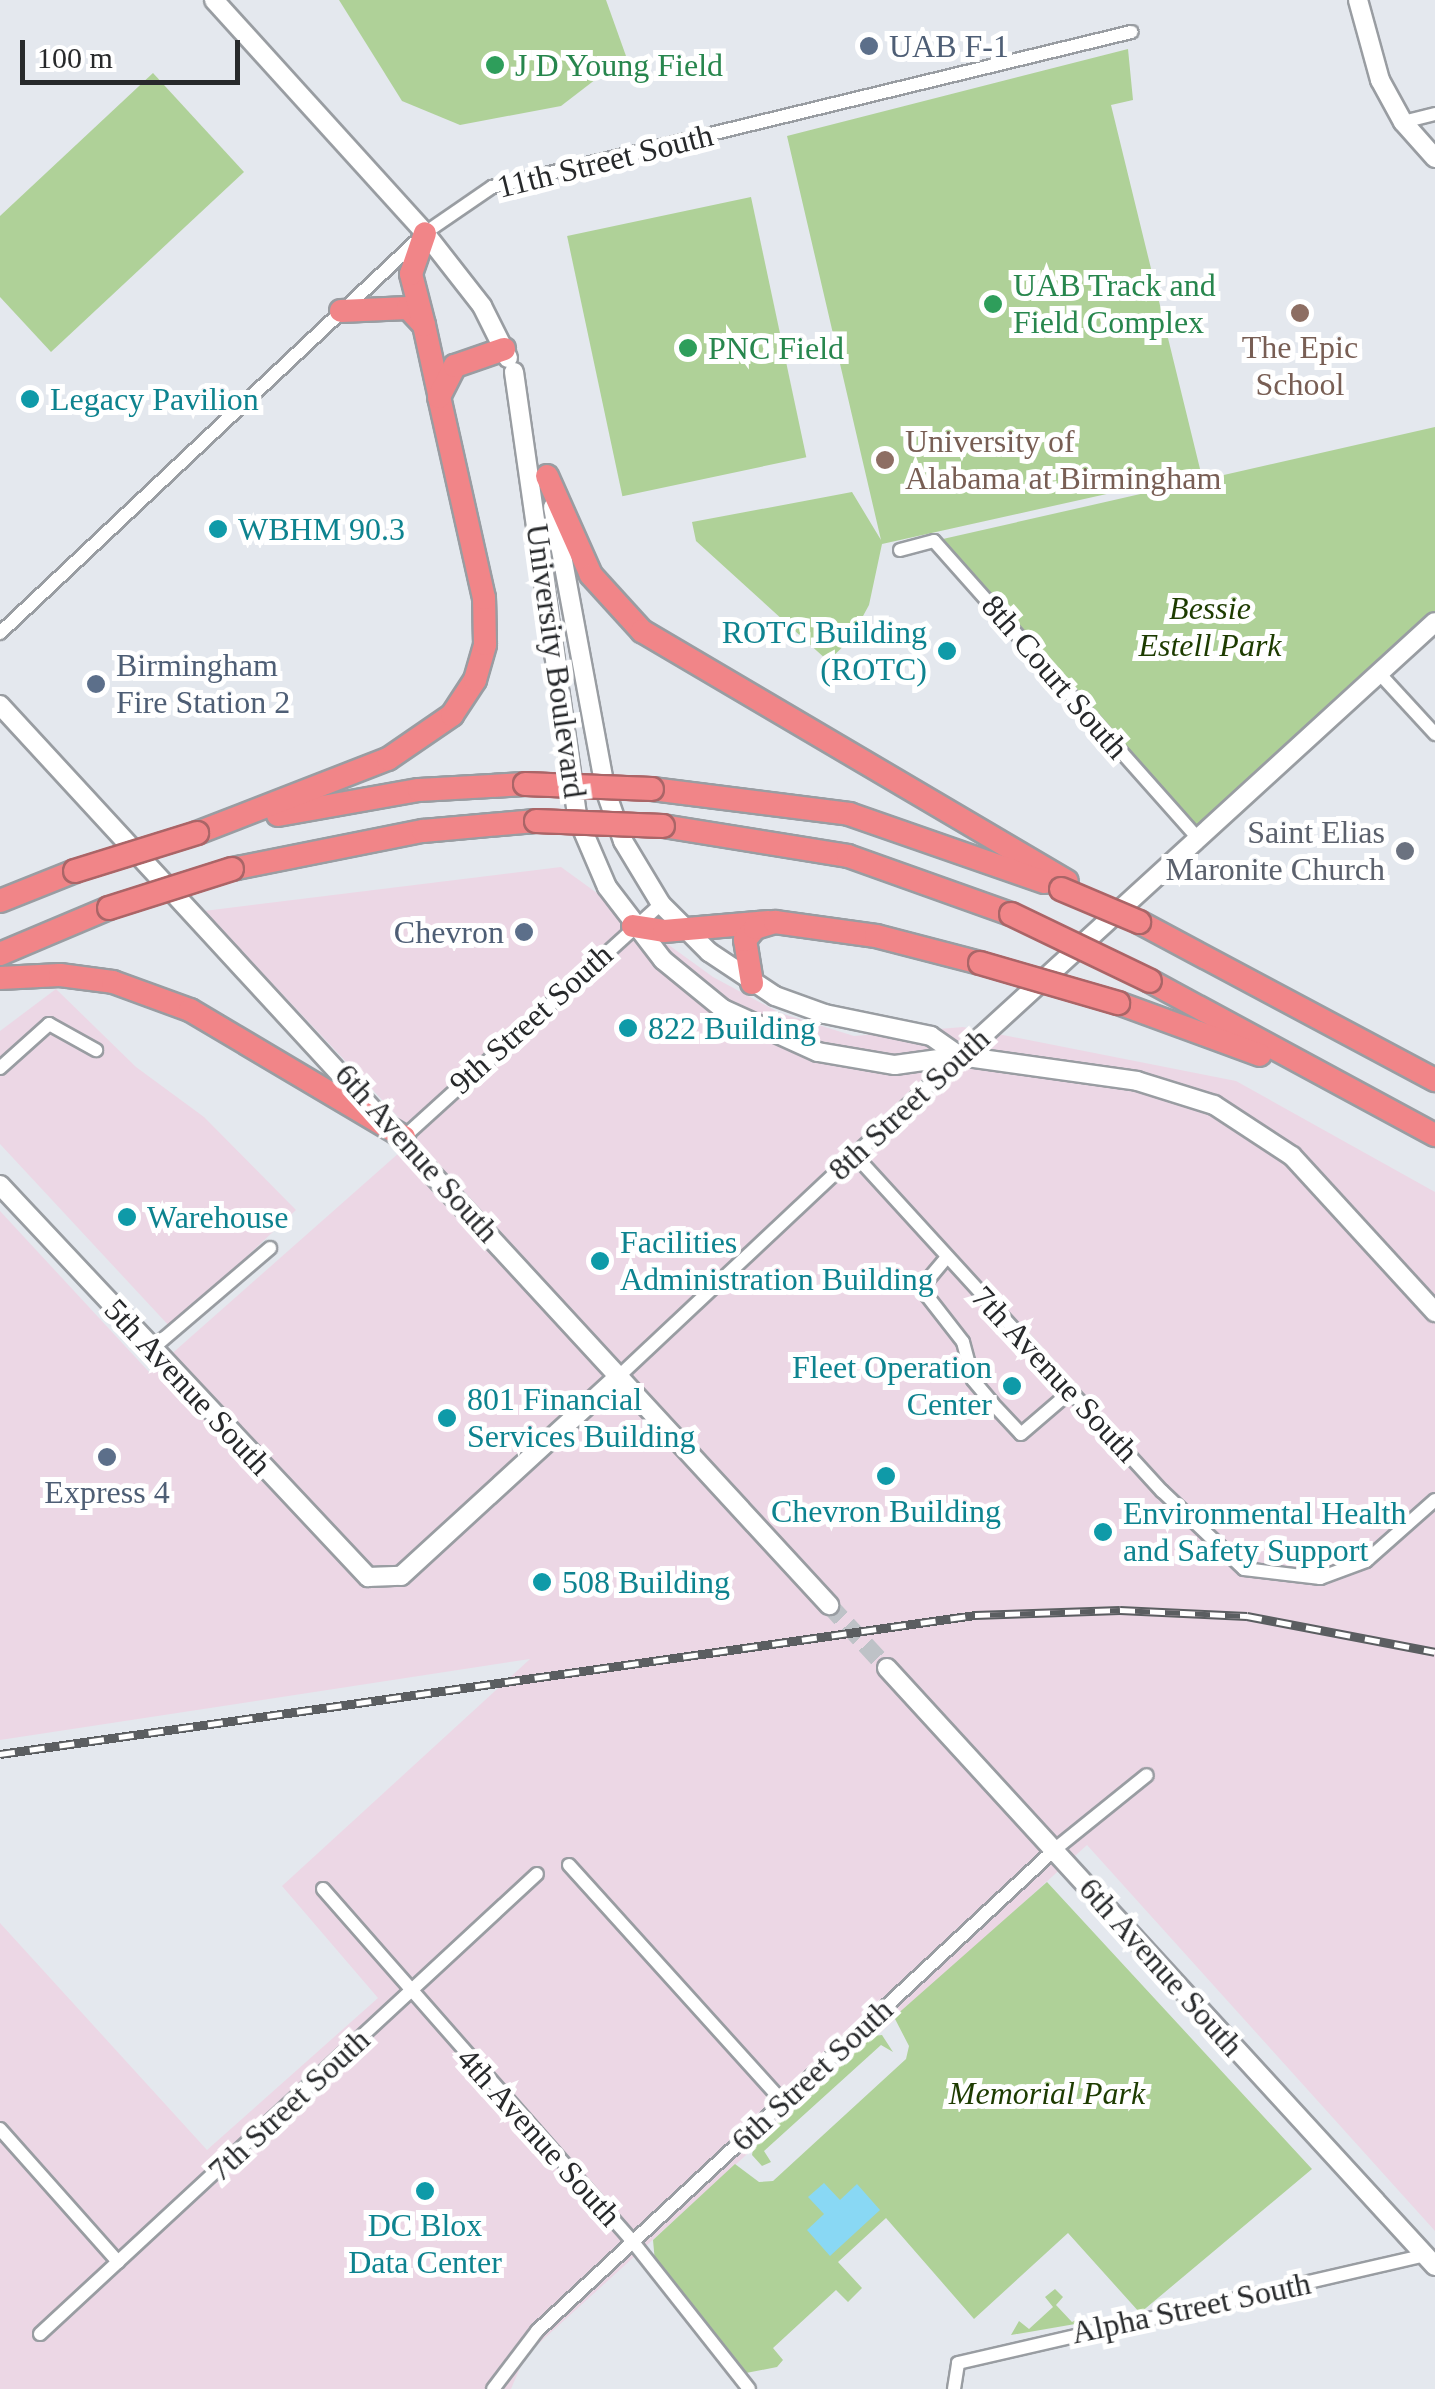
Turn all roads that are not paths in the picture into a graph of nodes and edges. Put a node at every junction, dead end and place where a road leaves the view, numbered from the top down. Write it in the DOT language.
graph roads {
  1 [pos="214,0"];
  2 [pos="1358,0"];
  3 [pos="1130,32"];
  4 [pos="1435,114"];
  5 [pos="1402,122"];
  6 [pos="1435,158"];
  7 [pos="425,232"];
  8 [pos="341,311"];
  9 [pos="424,324"];
  10 [pos="504,349"];
  11 [pos="514,372"];
  12 [pos="439,396"];
  13 [pos="546,476"];
  14 [pos="900,550"];
  15 [pos="1435,622"];
  16 [pos="0,633"];
  17 [pos="1380,673"];
  18 [pos="0,705"];
  19 [pos="1435,734"];
  20 [pos="197,833"];
  21 [pos="1198,840"];
  22 [pos="1064,885"];
  23 [pos="0,901"];
  24 [pos="662,904"];
  25 [pos="775,922"];
  26 [pos="633,926"];
  27 [pos="684,929"];
  28 [pos="0,954"];
  29 [pos="0,978"];
  30 [pos="752,983"];
  31 [pos="96,1050"];
  32 [pos="960,1056"];
  33 [pos="0,1068"];
  34 [pos="1435,1080"];
  35 [pos="1376,1103"];
  36 [pos="1435,1135"];
  37 [pos="404,1137"];
  38 [pos="854,1154"];
  39 [pos="0,1185"];
  40 [pos="270,1248"];
  41 [pos="947,1257"];
  42 [pos="1435,1312"];
  43 [pos="154,1348"];
  44 [pos="618,1376"];
  45 [pos="1071,1391"];
  46 [pos="1435,1500"];
  47 [pos="381,1580"];
  48 [pos="829,1605"];
  49 [pos="887,1668"];
  50 [pos="1147,1775"];
  51 [pos="1054,1850"];
  52 [pos="569,1865"];
  53 [pos="537,1874"];
  54 [pos="323,1890"];
  55 [pos="411,1993"];
  56 [pos="783,2102"];
  57 [pos="0,2129"];
  58 [pos="633,2242"];
  59 [pos="1430,2261"];
  60 [pos="118,2262"];
  61 [pos="40,2334"];
  62 [pos="493,2389"];
  63 [pos="749,2389"];
  64 [pos="954,2389"];
  1 -- 7 [label="main road, University Boulevard"];
  2 -- 5 [label="main road"];
  3 -- 7 [label="street, 11th Street South"];
  4 -- 5 [label="street"];
  5 -- 6 [label="main road"];
  7 -- 8 [label="street, 11th Street South"];
  7 -- 9 [label="highway"];
  7 -- 10 [label="main road, University Boulevard"];
  8 -- 9 [label="highway"];
  8 -- 16 [label="street, 11th Street South"];
  9 -- 12 [label="highway"];
  10 -- 11 [label="main road, University Boulevard"];
  10 -- 12 [label="highway"];
  11 -- 13 [label="main road, University Boulevard"];
  11 -- 26 [label="main road, University Boulevard"];
  12 -- 20 [label="highway"];
  13 -- 22 [label="highway"];
  13 -- 24 [label="main road, University Boulevard"];
  14 -- 21 [label="street, 8th Court South"];
  15 -- 17 [label="main road, 8th Street South"];
  17 -- 19 [label="street"];
  17 -- 21 [label="main road, 8th Street South"];
  18 -- 37 [label="main road, 6th Avenue South"];
  20 -- 22 [label="highway, bridge"];
  20 -- 23 [label="highway, bridge"];
  21 -- 32 [label="main road, 8th Street South"];
  22 -- 34 [label="highway, bridge"];
  24 -- 26 [label="street, 9th Street South"];
  24 -- 27 [label="main road, University Boulevard"];
  25 -- 27 [label="highway"];
  25 -- 30 [label="highway"];
  25 -- 35 [label="highway, bridge"];
  26 -- 27 [label="highway"];
  26 -- 32 [label="main road, University Boulevard"];
  26 -- 37 [label="street, 9th Street South"];
  27 -- 30 [label="main road, University Boulevard"];
  28 -- 35 [label="highway, bridge"];
  29 -- 37 [label="highway"];
  30 -- 32 [label="main road, University Boulevard"];
  31 -- 33 [label="street"];
  32 -- 38 [label="street, 8th Street South"];
  32 -- 42 [label="main road, University Boulevard"];
  35 -- 36 [label="highway"];
  37 -- 44 [label="main road, 6th Avenue South"];
  38 -- 41 [label="street, 7th Avenue South"];
  38 -- 44 [label="street, 8th Street South"];
  39 -- 43 [label="main road, 5th Avenue South"];
  40 -- 43 [label="street"];
  41 -- 45 [label="street, 7th Avenue South"];
  41 -- 45 [label="street"];
  43 -- 47 [label="main road, 5th Avenue South"];
  44 -- 47 [label="main road, 8th Street South"];
  44 -- 48 [label="main road, 6th Avenue South"];
  45 -- 46 [label="street, 7th Avenue South"];
  49 -- 51 [label="main road, 6th Avenue South"];
  50 -- 51 [label="street, 6th Street South"];
  51 -- 56 [label="street, 6th Street South"];
  51 -- 59 [label="main road, 6th Avenue South"];
  52 -- 56 [label="street"];
  53 -- 55 [label="street, 7th Street South"];
  54 -- 55 [label="street, 4th Avenue South"];
  55 -- 58 [label="street, 4th Avenue South"];
  55 -- 60 [label="street, 7th Street South"];
  56 -- 58 [label="street, 6th Street South"];
  57 -- 60 [label="street"];
  58 -- 62 [label="street, 6th Street South"];
  58 -- 63 [label="street, 4th Avenue South"];
  59 -- 64 [label="street, Alpha Street South"];
  60 -- 61 [label="street, 7th Street South"];
}
